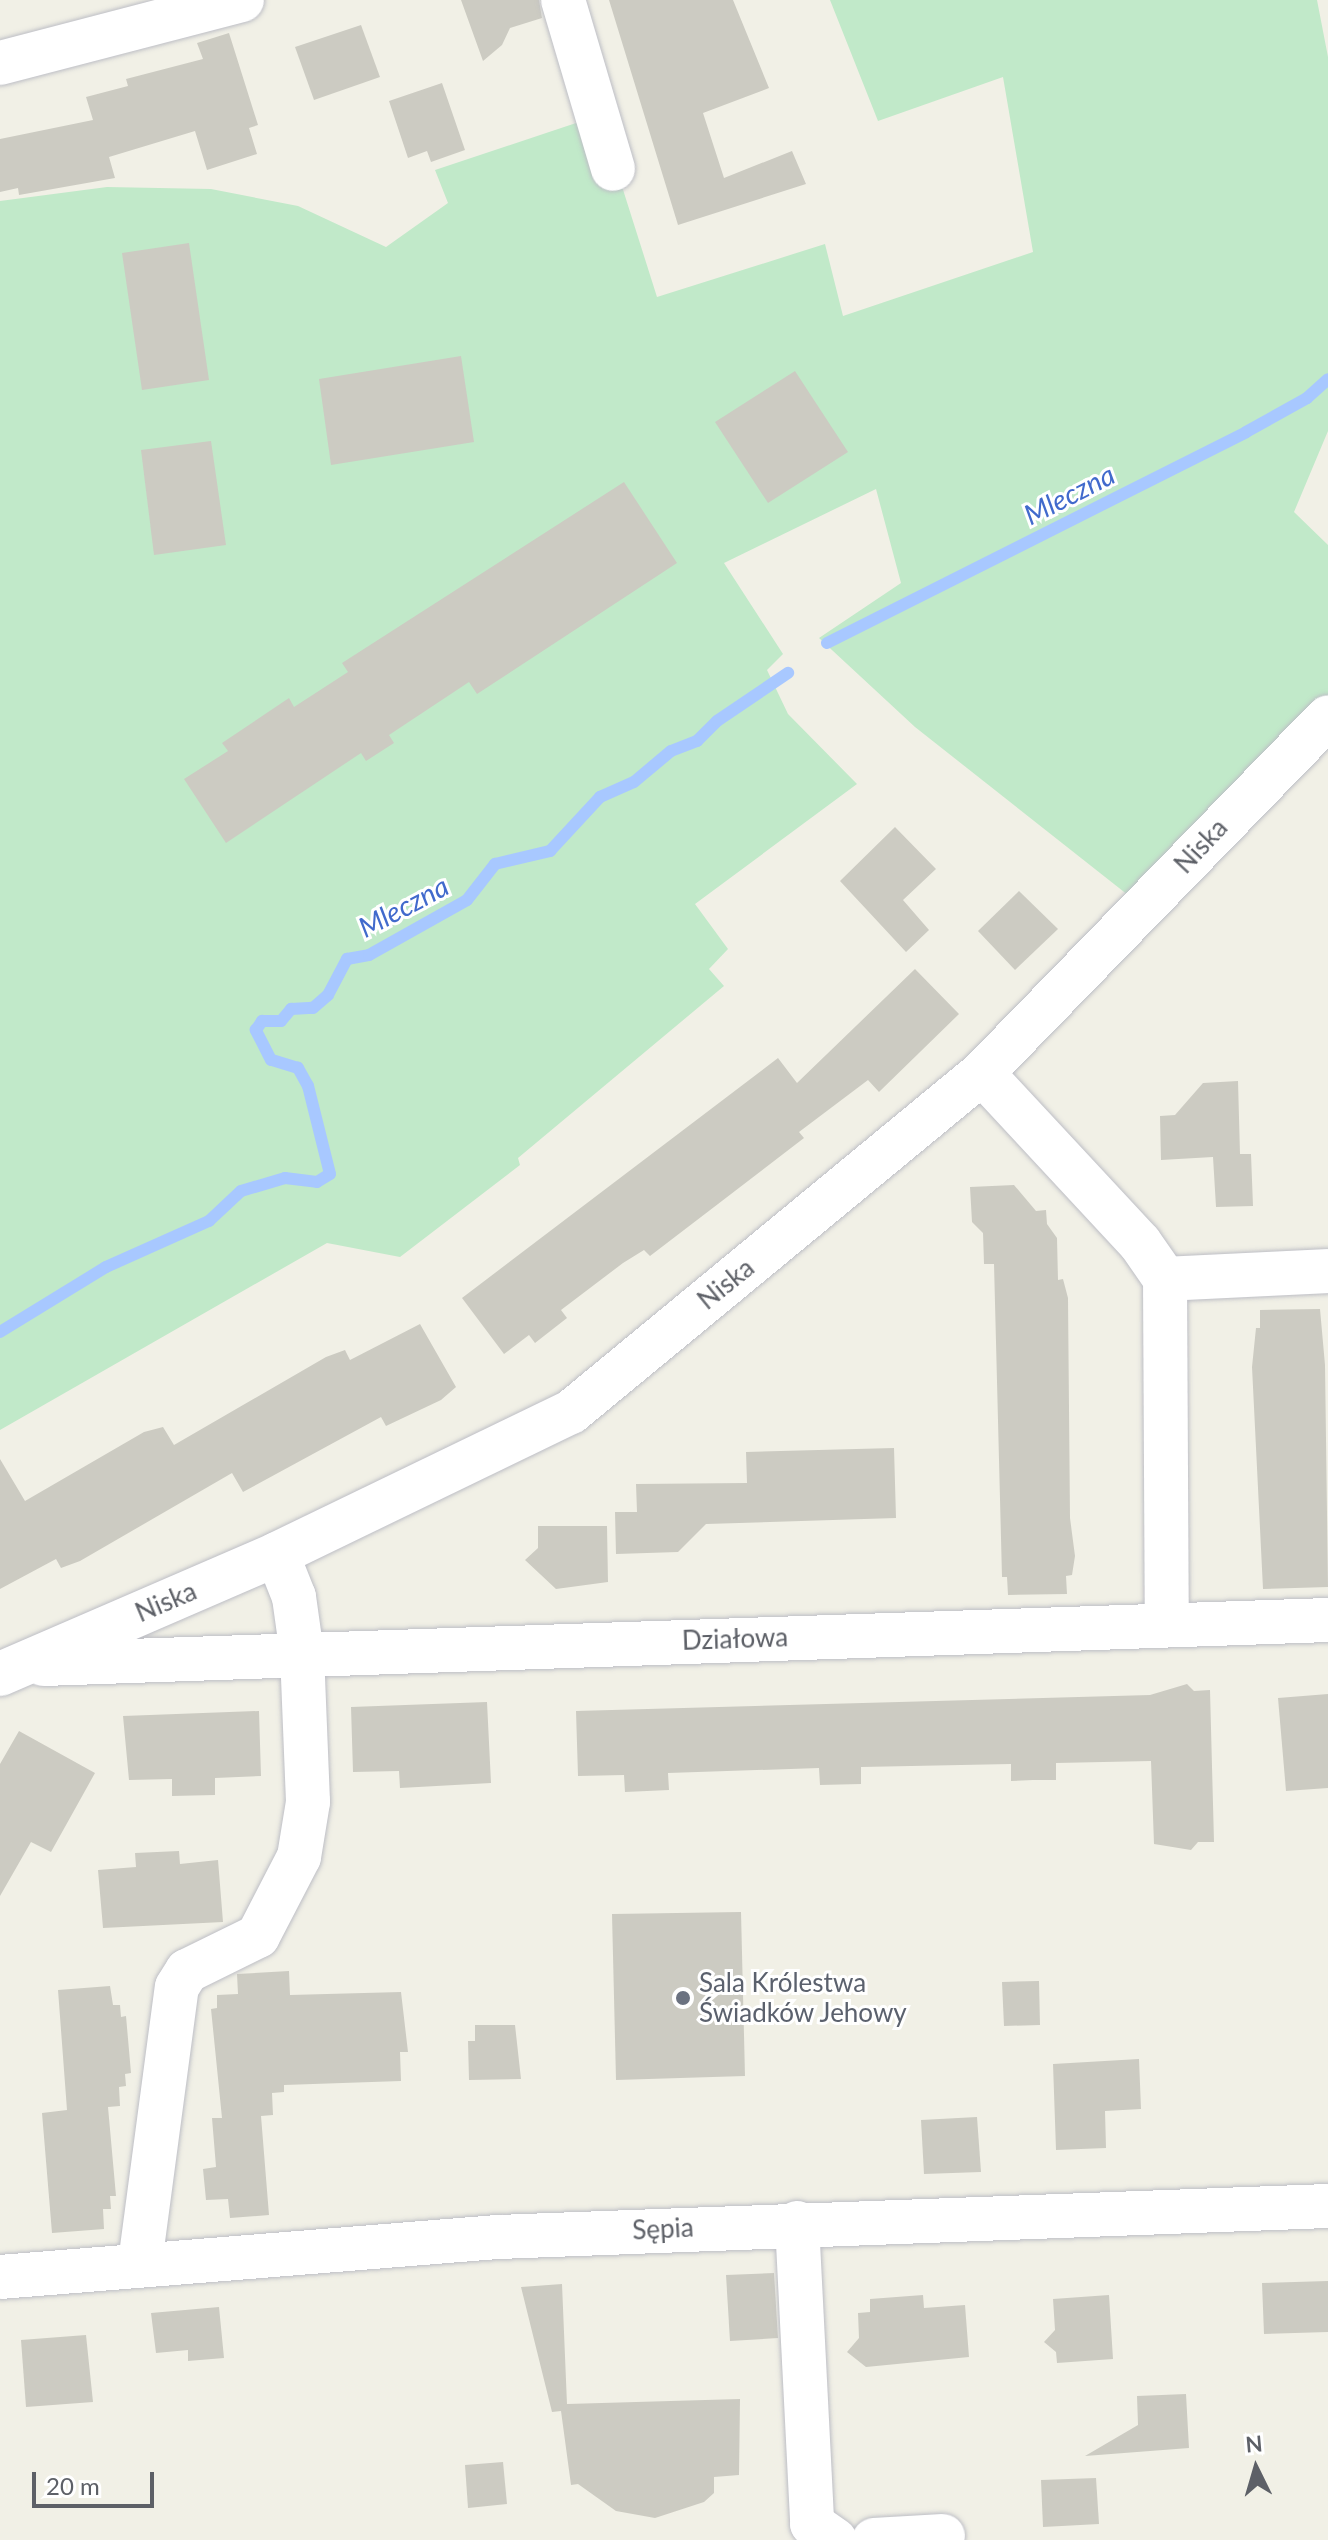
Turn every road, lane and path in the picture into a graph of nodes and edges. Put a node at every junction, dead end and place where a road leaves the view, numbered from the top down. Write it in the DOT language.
graph roads {
  1 [pos="242,0"];
  2 [pos="563,0"];
  3 [pos="0,63"];
  4 [pos="613,169"];
  5 [pos="1328,717"];
  6 [pos="982,1073"];
  7 [pos="1328,1271"];
  8 [pos="1165,1279"];
  9 [pos="277,1554"];
  10 [pos="1328,1620"];
  11 [pos="1167,1625"];
  12 [pos="302,1654"];
  13 [pos="8,1670"];
  14 [pos="1328,2206"];
  15 [pos="797,2223"];
  16 [pos="140,2263"];
  17 [pos="0,2277"];
  18 [pos="943,2536"];
  19 [pos="835,2540"];
  20 [pos="874,2540"];
  1 -- 3 [label="street"];
  2 -- 4 [label="street"];
  5 -- 6 [label="street, Niska"];
  6 -- 8 [label="street"];
  6 -- 9 [label="street, Niska"];
  7 -- 8 [label="street"];
  8 -- 11 [label="street"];
  9 -- 12 [label="street"];
  9 -- 13 [label="street, Niska"];
  10 -- 11 [label="street, Działowa"];
  11 -- 12 [label="street, Działowa"];
  12 -- 13 [label="street, Działowa"];
  12 -- 16 [label="street"];
  14 -- 15 [label="street, Sępia"];
  15 -- 16 [label="street, Sępia"];
  15 -- 19 [label="street"];
  16 -- 17 [label="street, Sępia"];
  18 -- 20 [label="street"];
}
